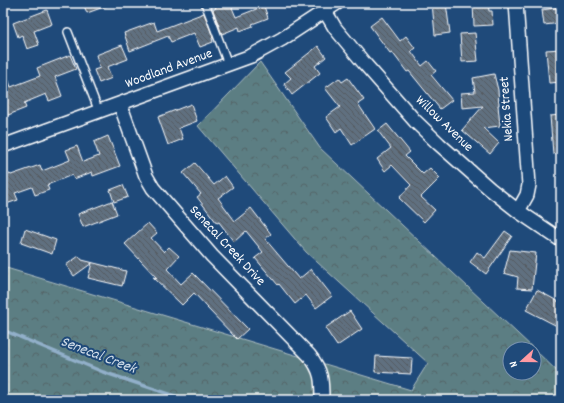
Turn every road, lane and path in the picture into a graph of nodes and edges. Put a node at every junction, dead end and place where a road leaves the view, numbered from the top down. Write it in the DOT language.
graph roads {
  1 [pos="205,3"];
  2 [pos="337,3"];
  3 [pos="516,3"];
  4 [pos="325,11"];
  5 [pos="68,32"];
  6 [pos="228,64"];
  7 [pos="120,104"];
  8 [pos="99,112"];
  9 [pos="3,146"];
  10 [pos="518,211"];
  11 [pos="561,240"];
  12 [pos="322,400"];
  1 -- 6 [label="lane"];
  2 -- 4 [label="street, Woodland Avenue"];
  3 -- 10 [label="street, Nekia Street"];
  4 -- 6 [label="street, Woodland Avenue"];
  4 -- 10 [label="street, Willow Avenue"];
  5 -- 8 [label="lane"];
  6 -- 7 [label="street, Woodland Avenue"];
  7 -- 8 [label="street, Woodland Avenue"];
  7 -- 12 [label="street, Senecal Creek Drive"];
  8 -- 9 [label="street, Woodland Avenue"];
  10 -- 11 [label="street, Willow Avenue"];
}
